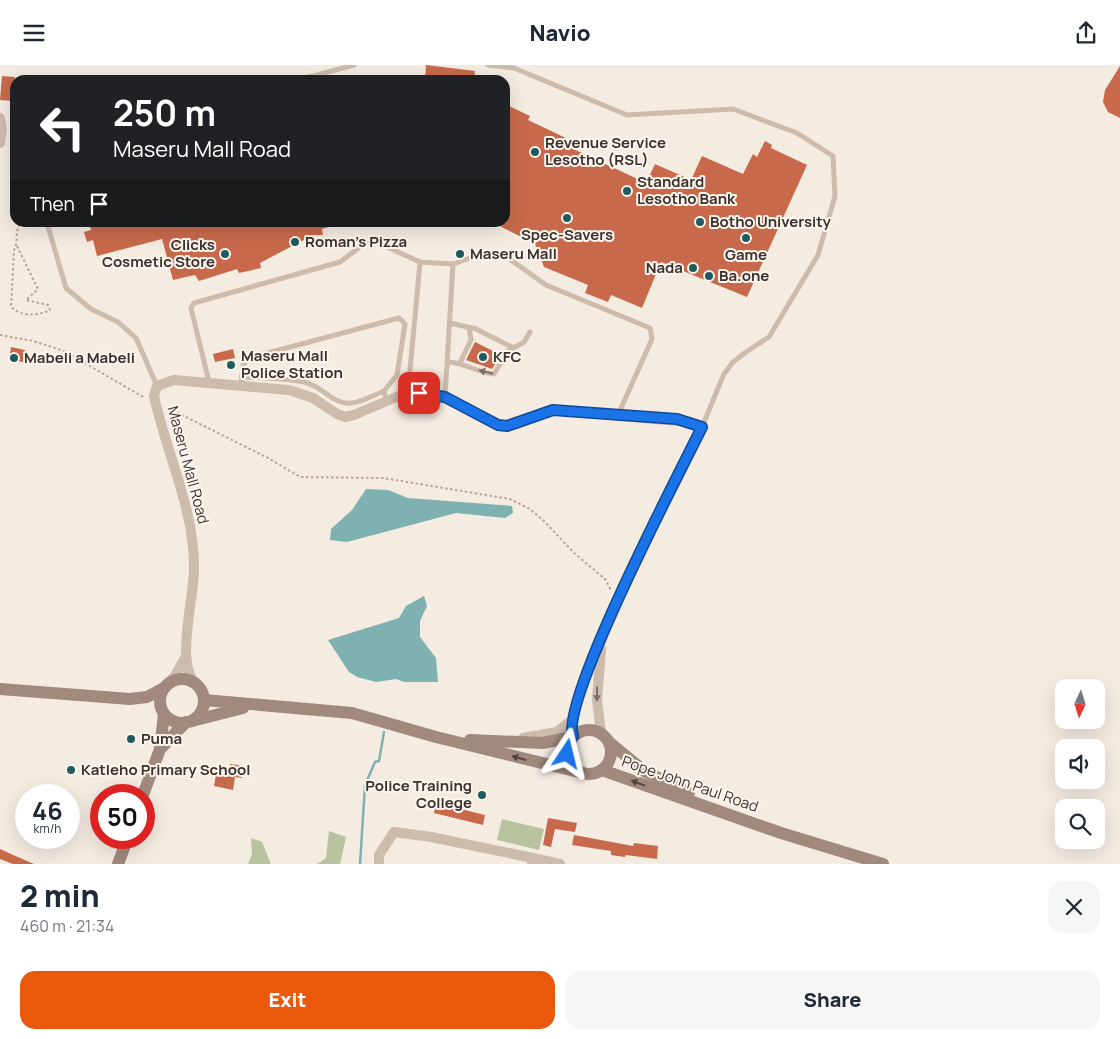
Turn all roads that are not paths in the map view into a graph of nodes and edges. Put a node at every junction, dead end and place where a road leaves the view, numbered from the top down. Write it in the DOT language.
graph roads {
  1 [pos="354,65"];
  2 [pos="488,65"];
  3 [pos="317,75"];
  4 [pos="0,118"];
  5 [pos="0,143"];
  6 [pos="48,227"];
  7 [pos="420,262"];
  8 [pos="453,265"];
  9 [pos="450,323"];
  10 [pos="469,327"];
  11 [pos="530,332"];
  12 [pos="514,348"];
  13 [pos="448,362"];
  14 [pos="460,363"];
  15 [pos="242,381"];
  16 [pos="209,382"];
  17 [pos="157,387"];
  18 [pos="408,393"];
  19 [pos="385,395"];
  20 [pos="445,397"];
  21 [pos="618,415"];
  22 [pos="702,427"];
  23 [pos="605,628"];
  24 [pos="186,655"];
  25 [pos="195,683"];
  26 [pos="166,685"];
  27 [pos="0,689"];
  28 [pos="130,699"];
  29 [pos="204,701"];
  30 [pos="258,706"];
  31 [pos="164,713"];
  32 [pos="572,719"];
  33 [pos="188,722"];
  34 [pos="436,737"];
  35 [pos="573,737"];
  36 [pos="605,738"];
  37 [pos="513,742"];
  38 [pos="160,749"];
  39 [pos="602,770"];
  40 [pos="583,773"];
  41 [pos="147,784"];
  42 [pos="766,828"];
  43 [pos="124,849"];
  44 [pos="532,861"];
  45 [pos="118,864"];
  46 [pos="379,864"];
  47 [pos="560,864"];
  48 [pos="882,864"];
  1 -- 3 [label="lane"];
  2 -- 22 [label="lane"];
  4 -- 5 [label="street"];
  6 -- 17 [label="lane"];
  7 -- 8 [label="lane"];
  7 -- 16 [label="lane"];
  7 -- 18 [label="lane"];
  8 -- 9 [label="lane"];
  8 -- 21 [label="lane"];
  9 -- 10 [label="lane"];
  9 -- 13 [label="lane"];
  10 -- 12 [label="lane"];
  10 -- 14 [label="lane"];
  11 -- 12 [label="lane"];
  12 -- 14 [label="lane, one-way"];
  13 -- 14 [label="lane"];
  13 -- 20 [label="lane"];
  15 -- 16 [label="street"];
  15 -- 19 [label="street"];
  15 -- 19 [label="lane"];
  16 -- 17 [label="street"];
  17 -- 24 [label="street, Maseru Mall Road"];
  18 -- 19 [label="street"];
  18 -- 20 [label="street"];
  20 -- 21 [label="street"];
  21 -- 22 [label="street"];
  22 -- 23 [label="street"];
  23 -- 32 [label="street"];
  23 -- 36 [label="street, one-way"];
  24 -- 25 [label="street, Maseru Mall Road"];
  24 -- 26 [label="street, Maseru Mall Road"];
  25 -- 26 [label="main road"];
  25 -- 29 [label="main road"];
  26 -- 28 [label="main road"];
  26 -- 31 [label="main road"];
  27 -- 28 [label="main road"];
  28 -- 31 [label="main road"];
  29 -- 30 [label="main road"];
  29 -- 33 [label="main road"];
  30 -- 33 [label="main road"];
  30 -- 34 [label="main road"];
  31 -- 33 [label="main road"];
  31 -- 38 [label="main road"];
  32 -- 35 [label="street"];
  32 -- 37 [label="street"];
  33 -- 38 [label="main road"];
  34 -- 37 [label="main road"];
  40 -- 34 [label="main road, one-way"];
  35 -- 36 [label="main road"];
  35 -- 37 [label="main road"];
  35 -- 40 [label="main road"];
  36 -- 39 [label="main road"];
  36 -- 42 [label="main road, Pope John Paul Road"];
  38 -- 41 [label="main road"];
  39 -- 40 [label="main road"];
  42 -- 39 [label="main road, Pope John Paul Road, one-way"];
  42 -- 48 [label="main road, Pope John Paul Road"];
  43 -- 45 [label="main road"];
  44 -- 46 [label="street"];
  44 -- 47 [label="street"];
}
